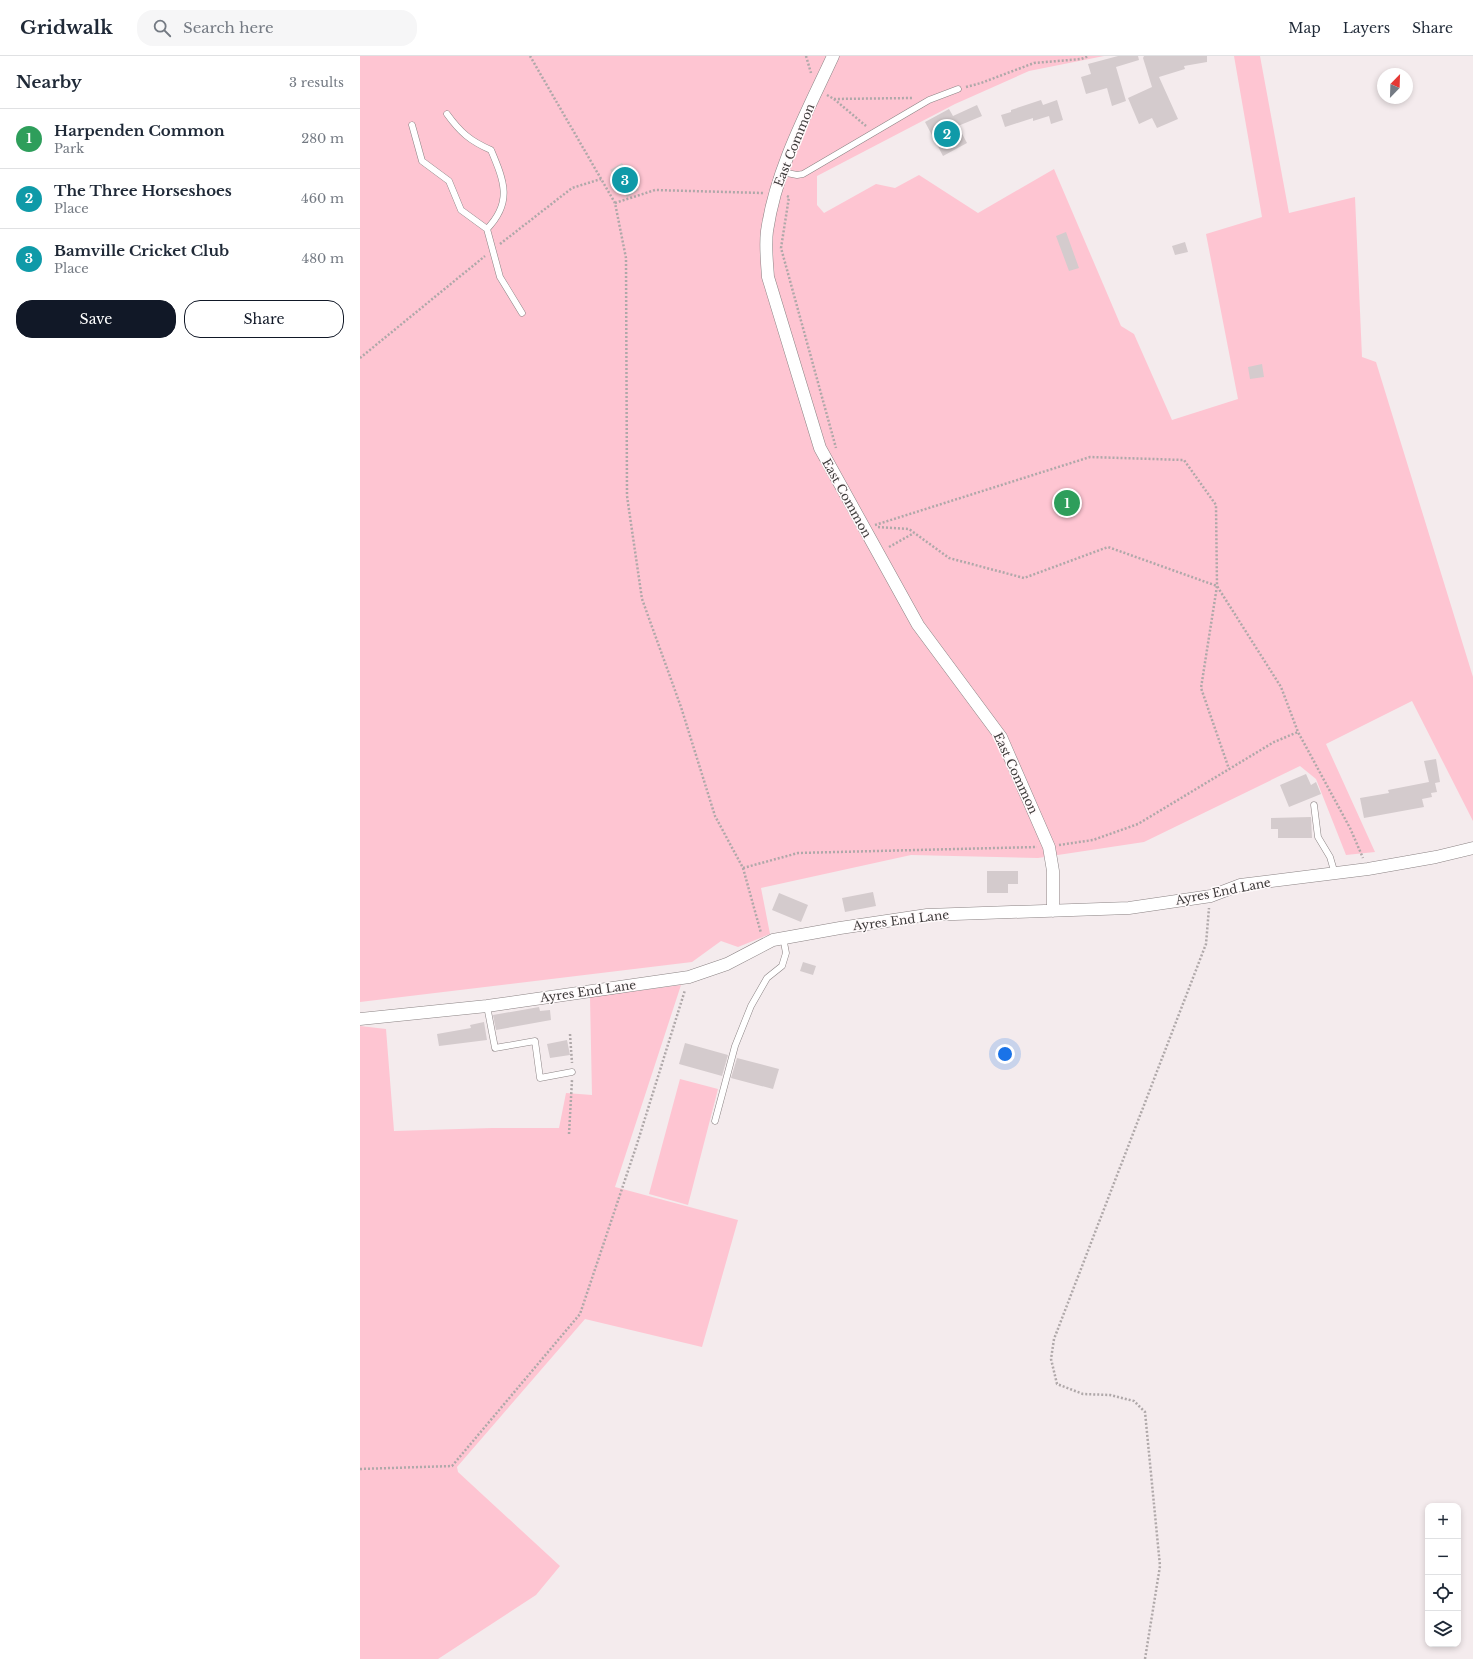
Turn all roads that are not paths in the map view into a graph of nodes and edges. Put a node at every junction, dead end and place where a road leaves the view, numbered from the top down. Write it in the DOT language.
graph roads {
  1 [pos="833,56"];
  2 [pos="958,89"];
  3 [pos="447,114"];
  4 [pos="412,125"];
  5 [pos="782,172"];
  6 [pos="488,229"];
  7 [pos="522,313"];
  8 [pos="1314,804"];
  9 [pos="1473,848"];
  10 [pos="1335,874"];
  11 [pos="1053,911"];
  12 [pos="783,937"];
  13 [pos="487,1006"];
  14 [pos="360,1019"];
  15 [pos="572,1072"];
  16 [pos="715,1121"];
  1 -- 5 [label="street, East Common"];
  2 -- 5 [label="lane"];
  3 -- 6 [label="lane"];
  4 -- 6 [label="lane"];
  5 -- 11 [label="street, East Common"];
  6 -- 7 [label="lane"];
  8 -- 10 [label="lane"];
  9 -- 10 [label="street, Ayres End Lane"];
  10 -- 11 [label="street, Ayres End Lane"];
  11 -- 12 [label="street, Ayres End Lane"];
  12 -- 13 [label="street, Ayres End Lane"];
  12 -- 16 [label="lane"];
  13 -- 14 [label="street, Ayres End Lane"];
  13 -- 15 [label="lane"];
}
